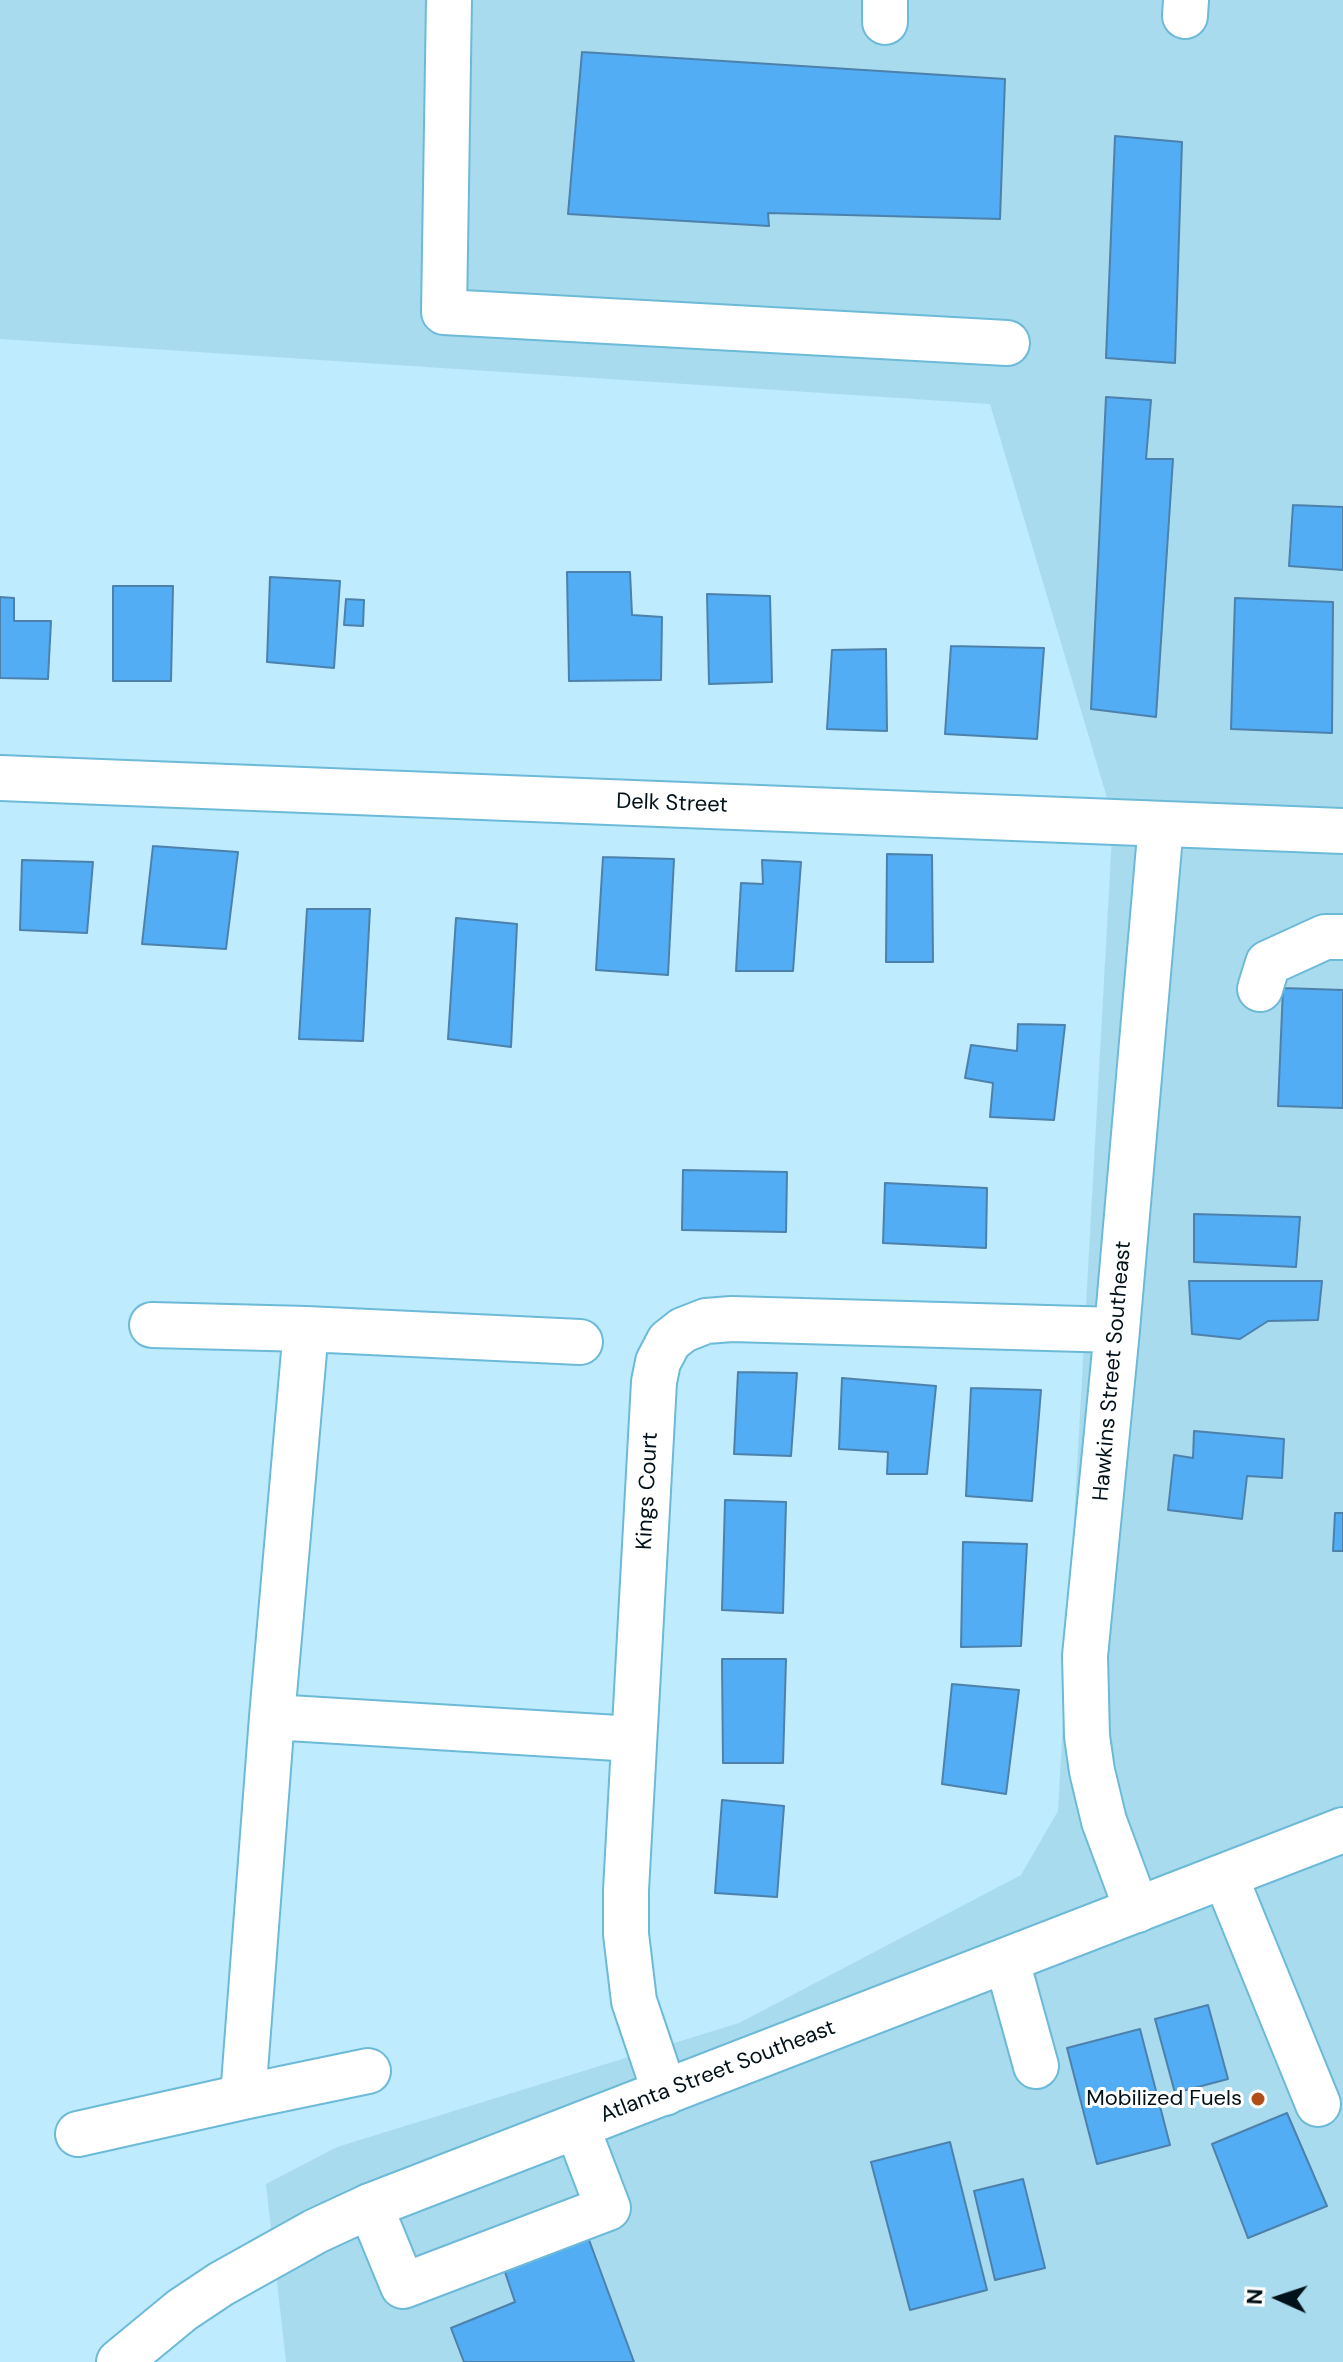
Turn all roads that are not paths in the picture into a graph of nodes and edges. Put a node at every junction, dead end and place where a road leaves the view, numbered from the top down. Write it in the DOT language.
graph roads {
  1 [pos="449,0"];
  2 [pos="1007,343"];
  3 [pos="0,778"];
  4 [pos="1161,824"];
  5 [pos="1343,831"];
  6 [pos="1343,937"];
  7 [pos="1260,989"];
  8 [pos="152,1325"];
  9 [pos="306,1329"];
  10 [pos="1117,1330"];
  11 [pos="580,1342"];
  12 [pos="272,1717"];
  13 [pos="634,1739"];
  14 [pos="1343,1830"];
  15 [pos="1225,1876"];
  16 [pos="1137,1910"];
  17 [pos="1007,1961"];
  18 [pos="1036,2066"];
  19 [pos="368,2071"];
  20 [pos="665,2093"];
  21 [pos="243,2097"];
  22 [pos="1318,2104"];
  23 [pos="577,2127"];
  24 [pos="78,2134"];
  25 [pos="370,2206"];
  26 [pos="119,2362"];
  1 -- 2 [label="street"];
  3 -- 4 [label="street, Delk Street"];
  4 -- 5 [label="street, Delk Street"];
  4 -- 10 [label="street, Hawkins Street Southeast"];
  6 -- 7 [label="street"];
  8 -- 9 [label="street"];
  9 -- 11 [label="street"];
  9 -- 12 [label="street"];
  10 -- 13 [label="street, Kings Court"];
  10 -- 16 [label="street, Hawkins Street Southeast"];
  12 -- 13 [label="street"];
  12 -- 21 [label="street"];
  13 -- 20 [label="street, Kings Court"];
  14 -- 15 [label="street, Atlanta Street Southeast"];
  15 -- 16 [label="street, Atlanta Street Southeast"];
  15 -- 22 [label="street"];
  16 -- 17 [label="street, Atlanta Street Southeast"];
  17 -- 18 [label="street"];
  17 -- 20 [label="street, Atlanta Street Southeast"];
  19 -- 21 [label="street"];
  20 -- 23 [label="street, Atlanta Street Southeast"];
  21 -- 24 [label="street"];
  23 -- 25 [label="street, Atlanta Street Southeast"];
  23 -- 25 [label="street"];
  25 -- 26 [label="street, Atlanta Street Southeast"];
}
